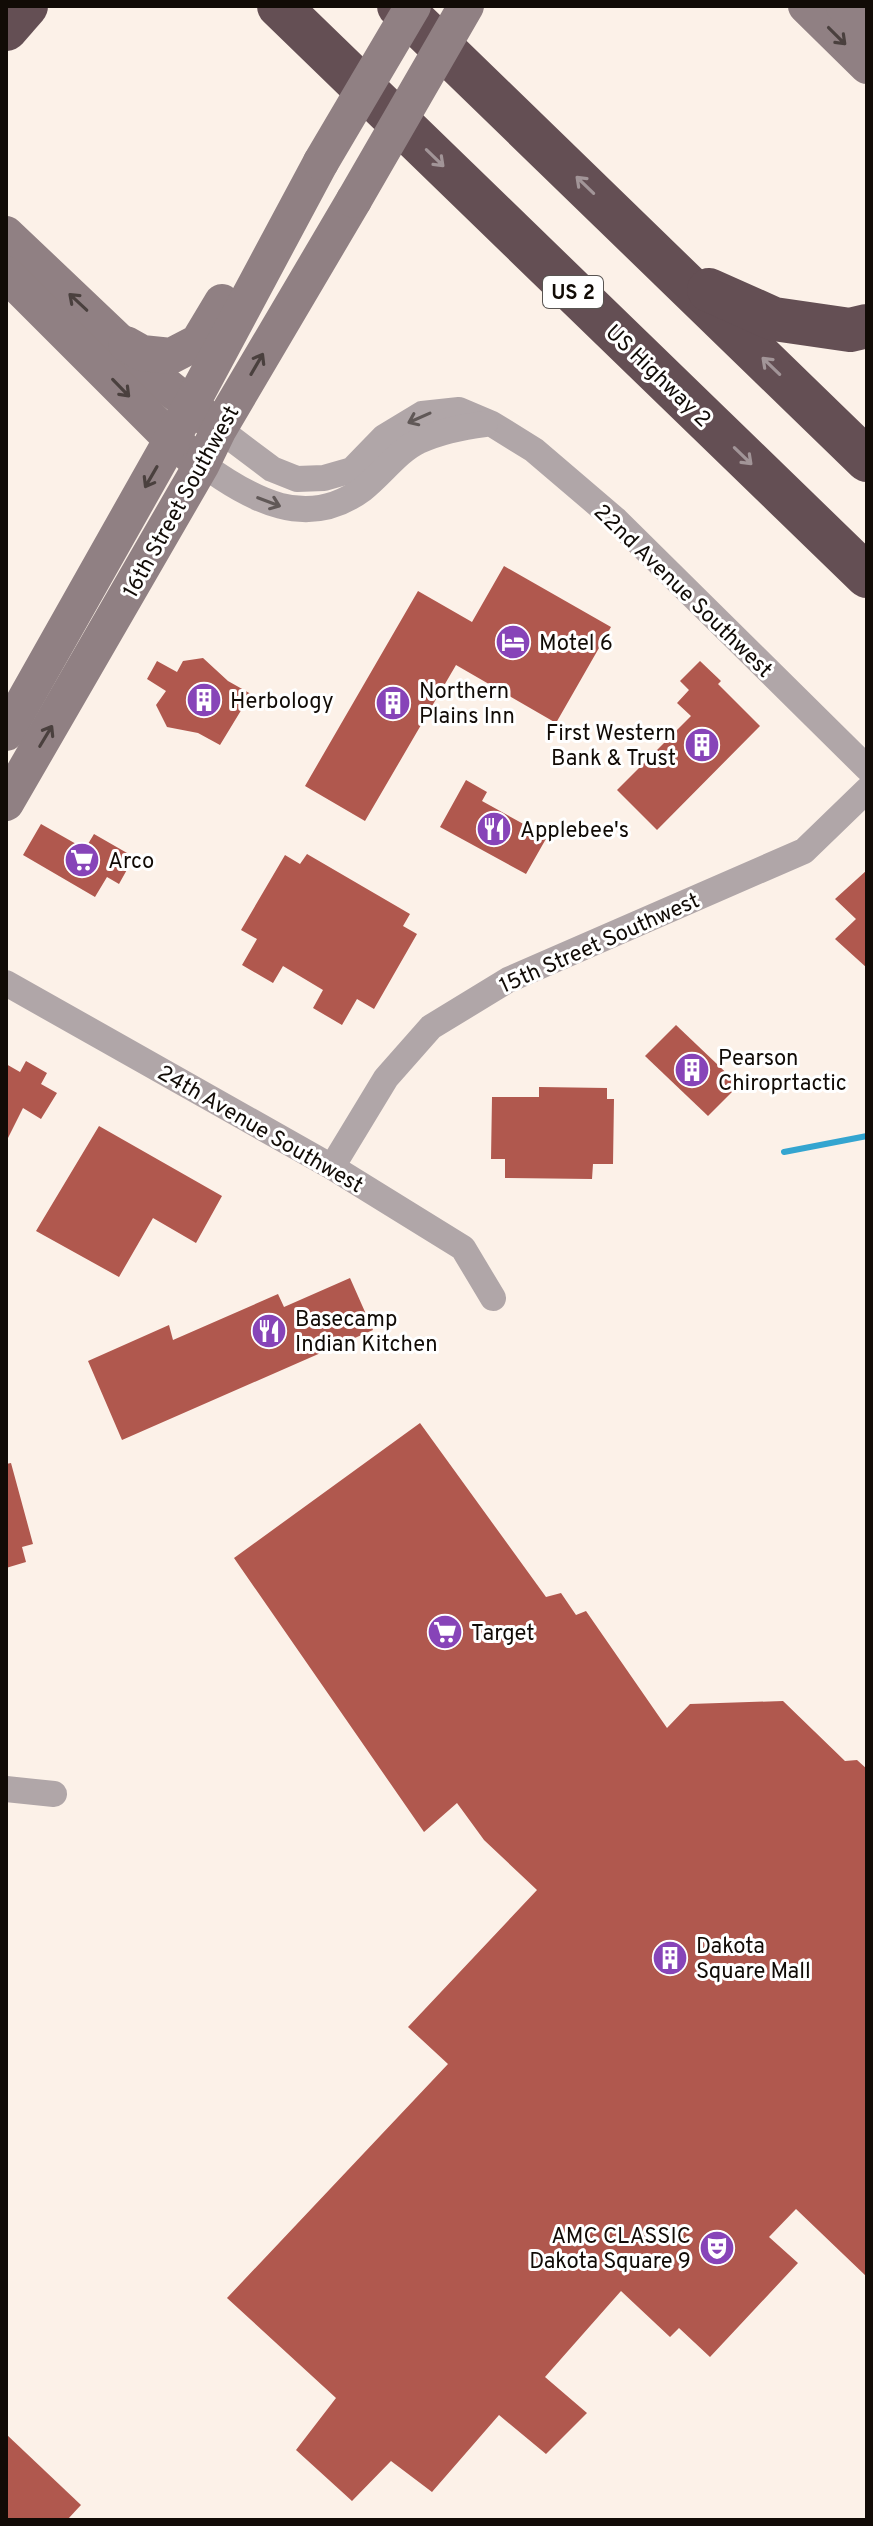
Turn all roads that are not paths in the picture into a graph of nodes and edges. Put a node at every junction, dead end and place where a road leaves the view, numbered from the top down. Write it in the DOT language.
graph roads {
  1 [pos="26,6"];
  2 [pos="245,6"];
  3 [pos="279,6"];
  4 [pos="399,6"];
  5 [pos="413,6"];
  6 [pos="466,6"];
  7 [pos="806,6"];
  8 [pos="844,6"];
  9 [pos="6,29"];
  10 [pos="867,29"];
  11 [pos="867,66"];
  12 [pos="388,113"];
  13 [pos="291,218"];
  14 [pos="6,234"];
  15 [pos="6,274"];
  16 [pos="682,278"];
  17 [pos="867,326"];
  18 [pos="117,338"];
  19 [pos="191,405"];
  20 [pos="492,424"];
  21 [pos="219,429"];
  22 [pos="172,440"];
  23 [pos="867,460"];
  24 [pos="202,464"];
  25 [pos="867,576"];
  26 [pos="6,733"];
  27 [pos="867,768"];
  28 [pos="867,790"];
  29 [pos="6,803"];
  30 [pos="6,983"];
  31 [pos="332,1167"];
  32 [pos="493,1298"];
  33 [pos="6,1789"];
  34 [pos="54,1794"];
  1 -- 9 [label="highway"];
  2 -- 12 [label="highway"];
  3 -- 12 [label="highway, US Highway 2 / US 2"];
  16 -- 4 [label="highway, one-way"];
  5 -- 13 [label="main road, 16th Street Southwest, bridge"];
  21 -- 6 [label="main road, 16th Street Southwest, one-way, bridge"];
  7 -- 11 [label="main road, one-way"];
  8 -- 10 [label="main road"];
  12 -- 25 [label="highway, US Highway 2 / US 2, one-way"];
  13 -- 18 [label="main road"];
  13 -- 19 [label="main road, 16th Street Southwest"];
  18 -- 14 [label="main road, 22nd Avenue Southwest, one-way"];
  15 -- 22 [label="main road, one-way"];
  16 -- 17 [label="highway"];
  23 -- 16 [label="highway, one-way"];
  18 -- 19 [label="main road, 22nd Avenue Southwest"];
  19 -- 21 [label="main road, 22nd Avenue Southwest"];
  19 -- 22 [label="main road, 16th Street Southwest"];
  20 -- 21 [label="street, 22nd Avenue Southwest, one-way"];
  24 -- 20 [label="street, one-way"];
  20 -- 27 [label="street, 22nd Avenue Southwest"];
  21 -- 24 [label="main road, 16th Street Southwest"];
  22 -- 24 [label="main road"];
  22 -- 26 [label="main road, 16th Street Southwest, one-way"];
  29 -- 24 [label="main road, 16th Street Southwest, one-way"];
  28 -- 31 [label="street, 15th Street Southwest"];
  30 -- 31 [label="street, 24th Avenue Southwest"];
  31 -- 32 [label="street, 24th Avenue Southwest"];
  33 -- 34 [label="street"];
}
